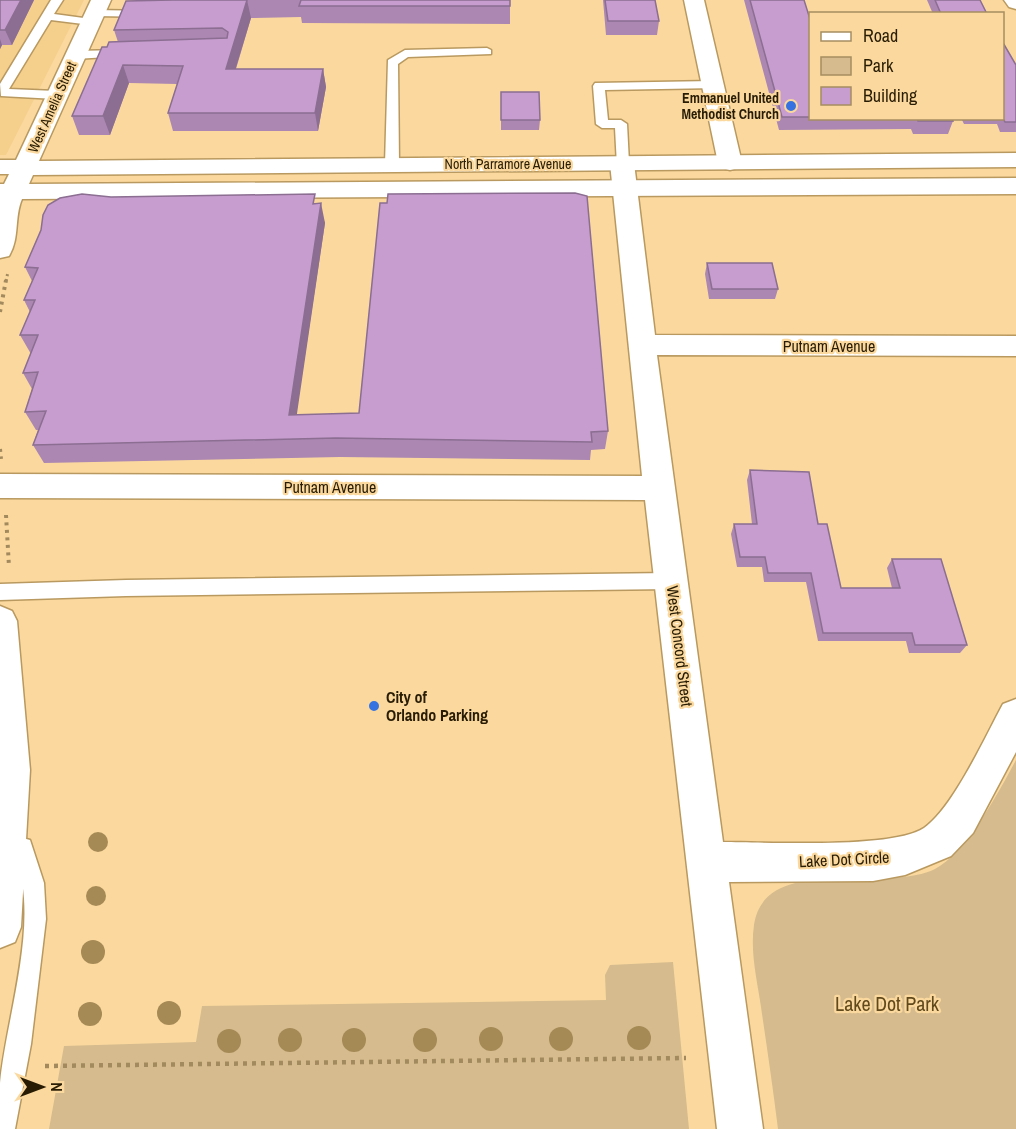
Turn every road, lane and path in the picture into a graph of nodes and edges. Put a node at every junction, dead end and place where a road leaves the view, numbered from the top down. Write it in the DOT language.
graph roads {
  1 [pos="57,0"];
  2 [pos="161,0"];
  3 [pos="694,0"];
  4 [pos="96,12"];
  5 [pos="48,16"];
  6 [pos="487,52"];
  7 [pos="133,54"];
  8 [pos="75,55"];
  9 [pos="713,85"];
  10 [pos="56,95"];
  11 [pos="1016,160"];
  12 [pos="730,163"];
  13 [pos="392,164"];
  14 [pos="0,167"];
  15 [pos="24,169"];
  16 [pos="624,176"];
  17 [pos="1016,186"];
  18 [pos="5,204"];
  19 [pos="0,250"];
  20 [pos="642,345"];
  21 [pos="1016,346"];
  22 [pos="0,486"];
  23 [pos="660,488"];
  24 [pos="671,581"];
  25 [pos="0,592"];
  26 [pos="0,621"];
  27 [pos="1016,716"];
  28 [pos="3,843"];
  29 [pos="707,862"];
  30 [pos="1,884"];
  31 [pos="0,927"];
  32 [pos="686,1058"];
  33 [pos="45,1066"];
  34 [pos="3,1129"];
  35 [pos="740,1129"];
  1 -- 5 [label="lane"];
  2 -- 4 [label="lane"];
  3 -- 9 [label="street"];
  4 -- 5 [label="lane"];
  4 -- 8 [label="street, West Amelia Street"];
  5 -- 10 [label="lane"];
  6 -- 13 [label="lane"];
  7 -- 8 [label="lane"];
  8 -- 10 [label="street, West Amelia Street"];
  9 -- 12 [label="street"];
  9 -- 16 [label="lane"];
  10 -- 15 [label="street, West Amelia Street"];
  11 -- 12 [label="street, North Parramore Avenue"];
  12 -- 16 [label="street, North Parramore Avenue"];
  13 -- 15 [label="street, North Parramore Avenue"];
  13 -- 16 [label="street, North Parramore Avenue"];
  14 -- 15 [label="street, North Parramore Avenue"];
  15 -- 18 [label="street, West Amelia Street"];
  16 -- 17 [label="street, North Parramore Avenue"];
  16 -- 18 [label="street, North Parramore Avenue"];
  16 -- 20 [label="street, West Concord Street"];
  18 -- 19 [label="street, West Amelia Street"];
  20 -- 21 [label="street, Putnam Avenue"];
  20 -- 23 [label="street, West Concord Street"];
  22 -- 23 [label="street, Putnam Avenue"];
  23 -- 24 [label="street, West Concord Street"];
  24 -- 25 [label="lane"];
  24 -- 29 [label="street, West Concord Street"];
  26 -- 28 [label="street"];
  27 -- 29 [label="street, Lake Dot Circle"];
  28 -- 30 [label="street"];
  28 -- 34 [label="lane"];
  29 -- 35 [label="street, West Concord Street"];
  30 -- 31 [label="street"];
  32 -- 33 [label="path"];
}
